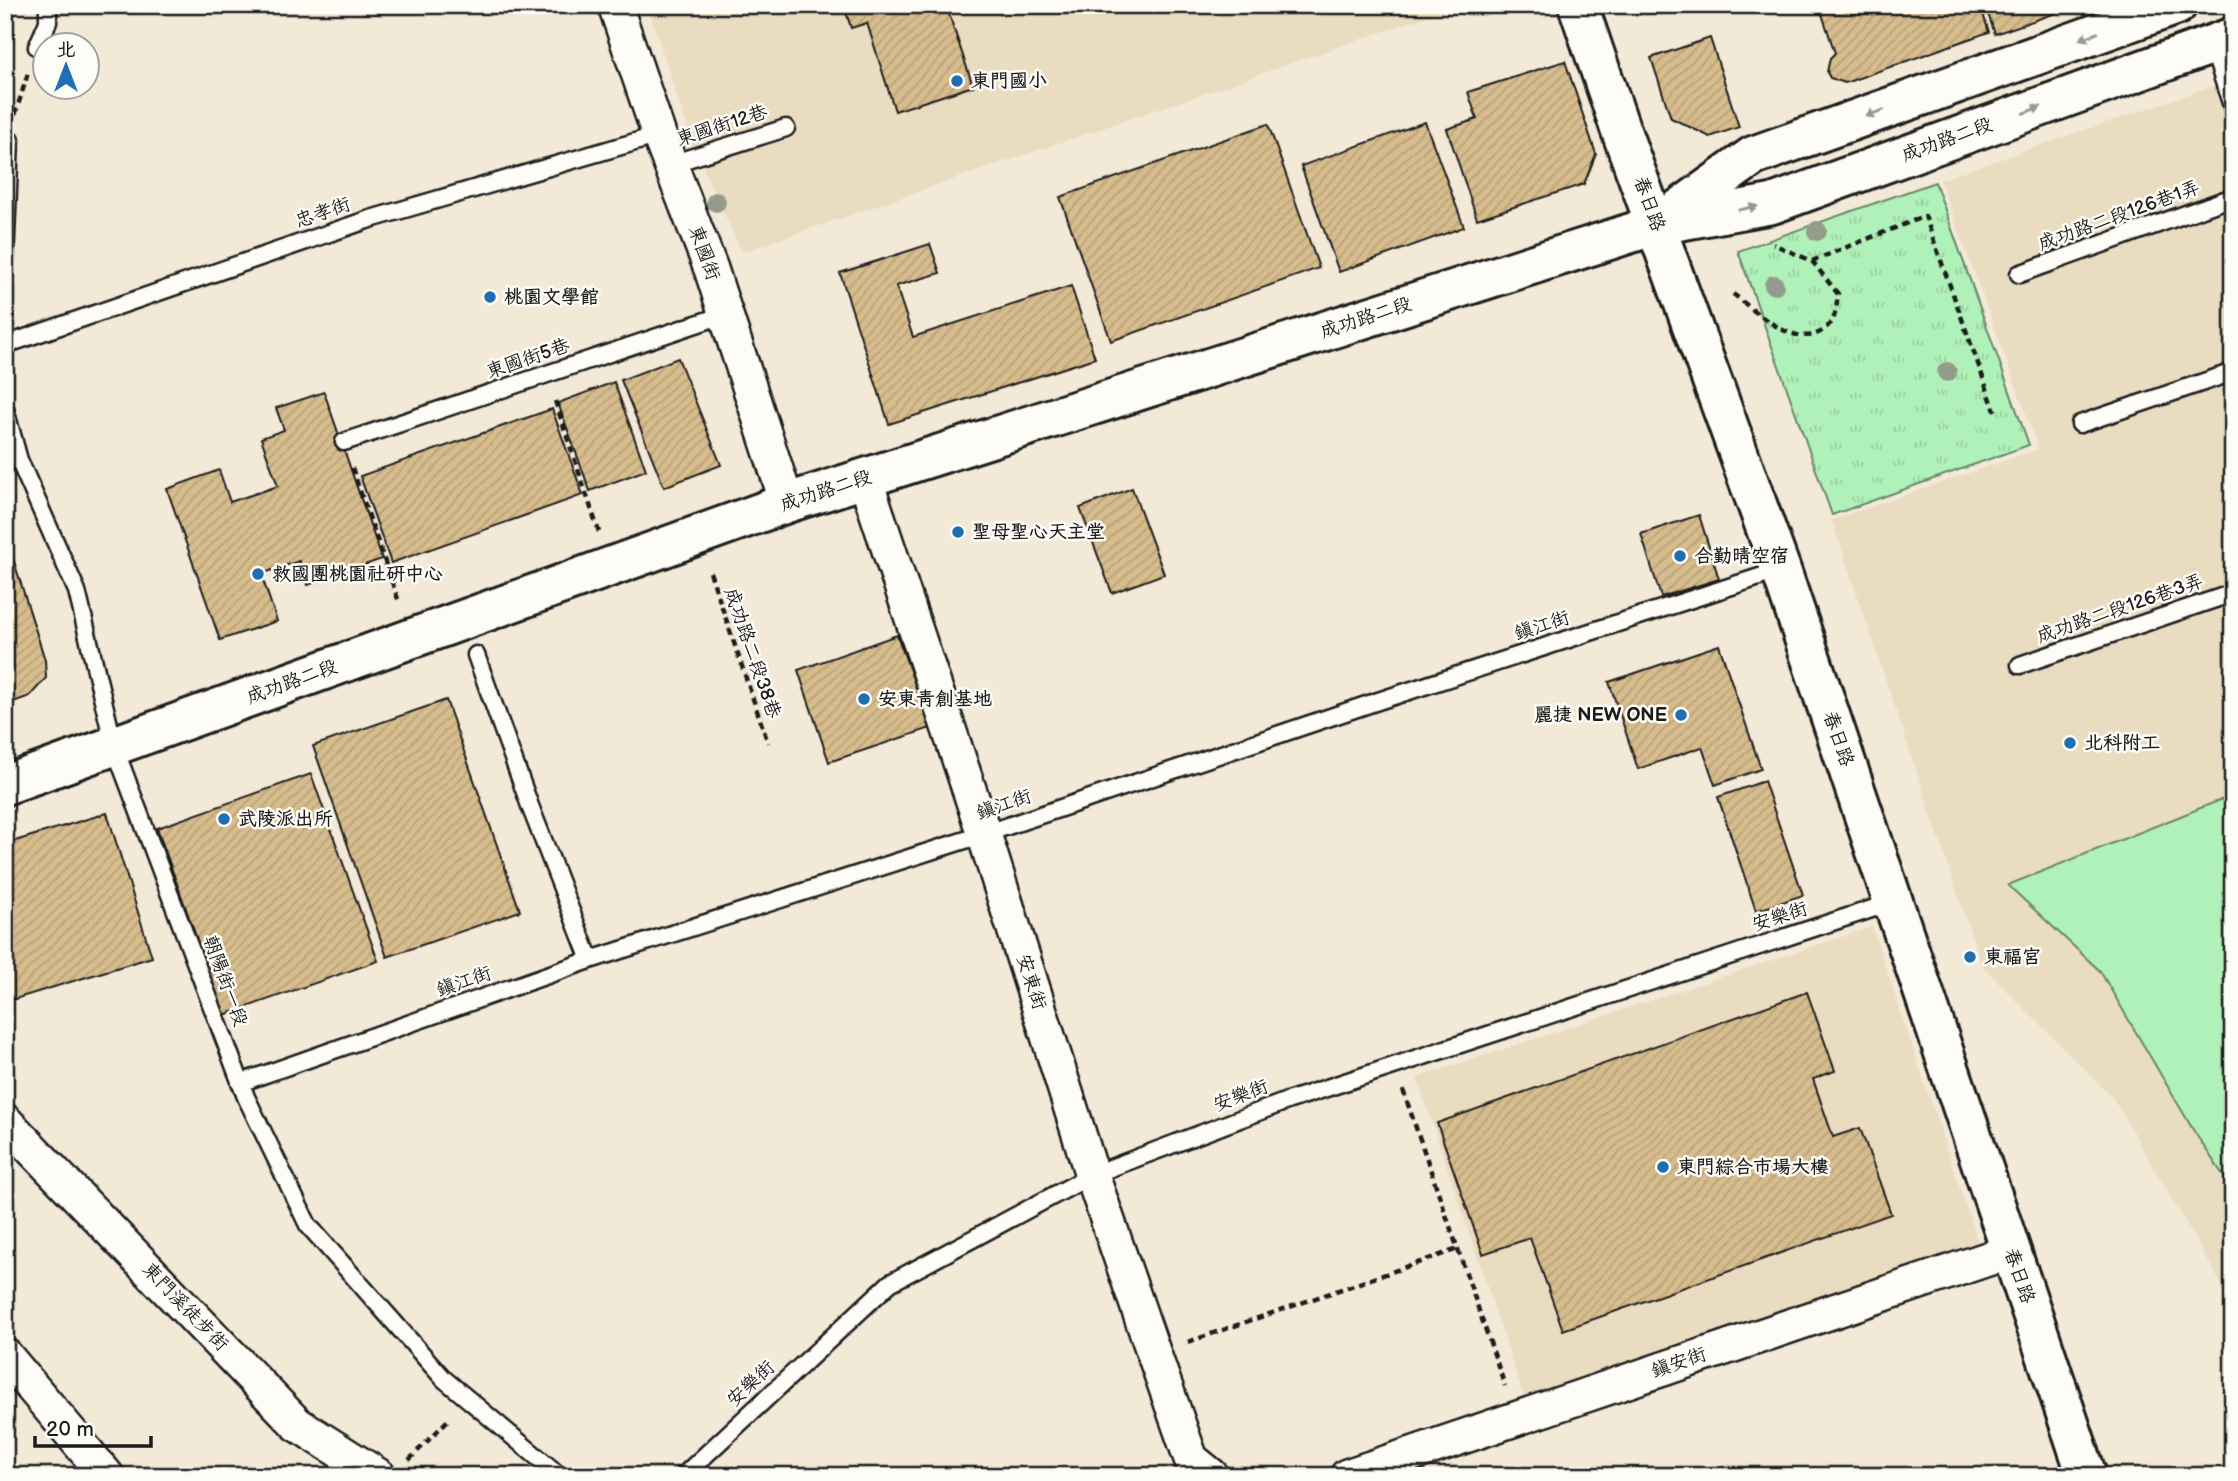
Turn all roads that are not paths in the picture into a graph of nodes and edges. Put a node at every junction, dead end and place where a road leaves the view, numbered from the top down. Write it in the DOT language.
graph roads {
  1 [pos="48,5"];
  2 [pos="615,5"];
  3 [pos="1578,5"];
  4 [pos="2177,5"];
  5 [pos="44,32"];
  6 [pos="2222,41"];
  7 [pos="2233,109"];
  8 [pos="786,128"];
  9 [pos="10,139"];
  10 [pos="665,150"];
  11 [pos="2233,197"];
  12 [pos="1656,225"];
  13 [pos="5,260"];
  14 [pos="2019,274"];
  15 [pos="726,314"];
  16 [pos="5,345"];
  17 [pos="2233,372"];
  18 [pos="5,409"];
  19 [pos="2080,424"];
  20 [pos="344,442"];
  21 [pos="865,478"];
  22 [pos="787,503"];
  23 [pos="1781,570"];
  24 [pos="2233,593"];
  25 [pos="476,655"];
  26 [pos="2020,665"];
  27 [pos="114,746"];
  28 [pos="5,785"];
  29 [pos="984,834"];
  30 [pos="1893,902"];
  31 [pos="590,960"];
  32 [pos="240,1083"];
  33 [pos="5,1121"];
  34 [pos="1092,1175"];
  35 [pos="2011,1251"];
  36 [pos="5,1355"];
  37 [pos="390,1472"];
  38 [pos="107,1476"];
  39 [pos="560,1476"];
  40 [pos="683,1476"];
  41 [pos="1212,1476"];
  42 [pos="1347,1476"];
  43 [pos="2087,1476"];
  1 -- 5 [label="lane"];
  2 -- 10 [label="street, 東國街"];
  3 -- 12 [label="street, 春日路"];
  4 -- 12 [label="street, 成功路二段, one-way"];
  6 -- 7 [label="lane"];
  12 -- 6 [label="street, 成功路二段, one-way"];
  8 -- 10 [label="lane, 東國街12巷"];
  9 -- 13 [label="lane"];
  10 -- 15 [label="street, 東國街"];
  10 -- 16 [label="lane, 忠孝街"];
  11 -- 14 [label="lane, 成功路二段126巷1弄"];
  12 -- 21 [label="street, 成功路二段"];
  12 -- 23 [label="street, 春日路"];
  15 -- 20 [label="lane, 東國街5巷"];
  15 -- 22 [label="street, 東國街"];
  17 -- 19 [label="lane"];
  18 -- 27 [label="lane, 朝陽街一段"];
  21 -- 22 [label="street, 成功路二段"];
  21 -- 29 [label="street, 安東街"];
  22 -- 27 [label="street, 成功路二段"];
  23 -- 29 [label="lane, 鎮江街"];
  23 -- 30 [label="street, 春日路"];
  24 -- 26 [label="lane, 成功路二段126巷3弄"];
  25 -- 31 [label="lane"];
  27 -- 28 [label="street, 成功路二段"];
  27 -- 32 [label="lane, 朝陽街一段"];
  29 -- 31 [label="lane, 鎮江街"];
  29 -- 34 [label="street, 安東街"];
  30 -- 34 [label="lane, 安樂街"];
  30 -- 35 [label="street, 春日路"];
  31 -- 32 [label="lane, 鎮江街"];
  32 -- 39 [label="lane, 朝陽街一段"];
  33 -- 37 [label="street, 東門溪徒步街"];
  34 -- 40 [label="lane, 安樂街"];
  34 -- 41 [label="street, 安東街"];
  35 -- 42 [label="street, 鎮安街"];
  35 -- 43 [label="street, 春日路"];
  36 -- 38 [label="street"];
}
